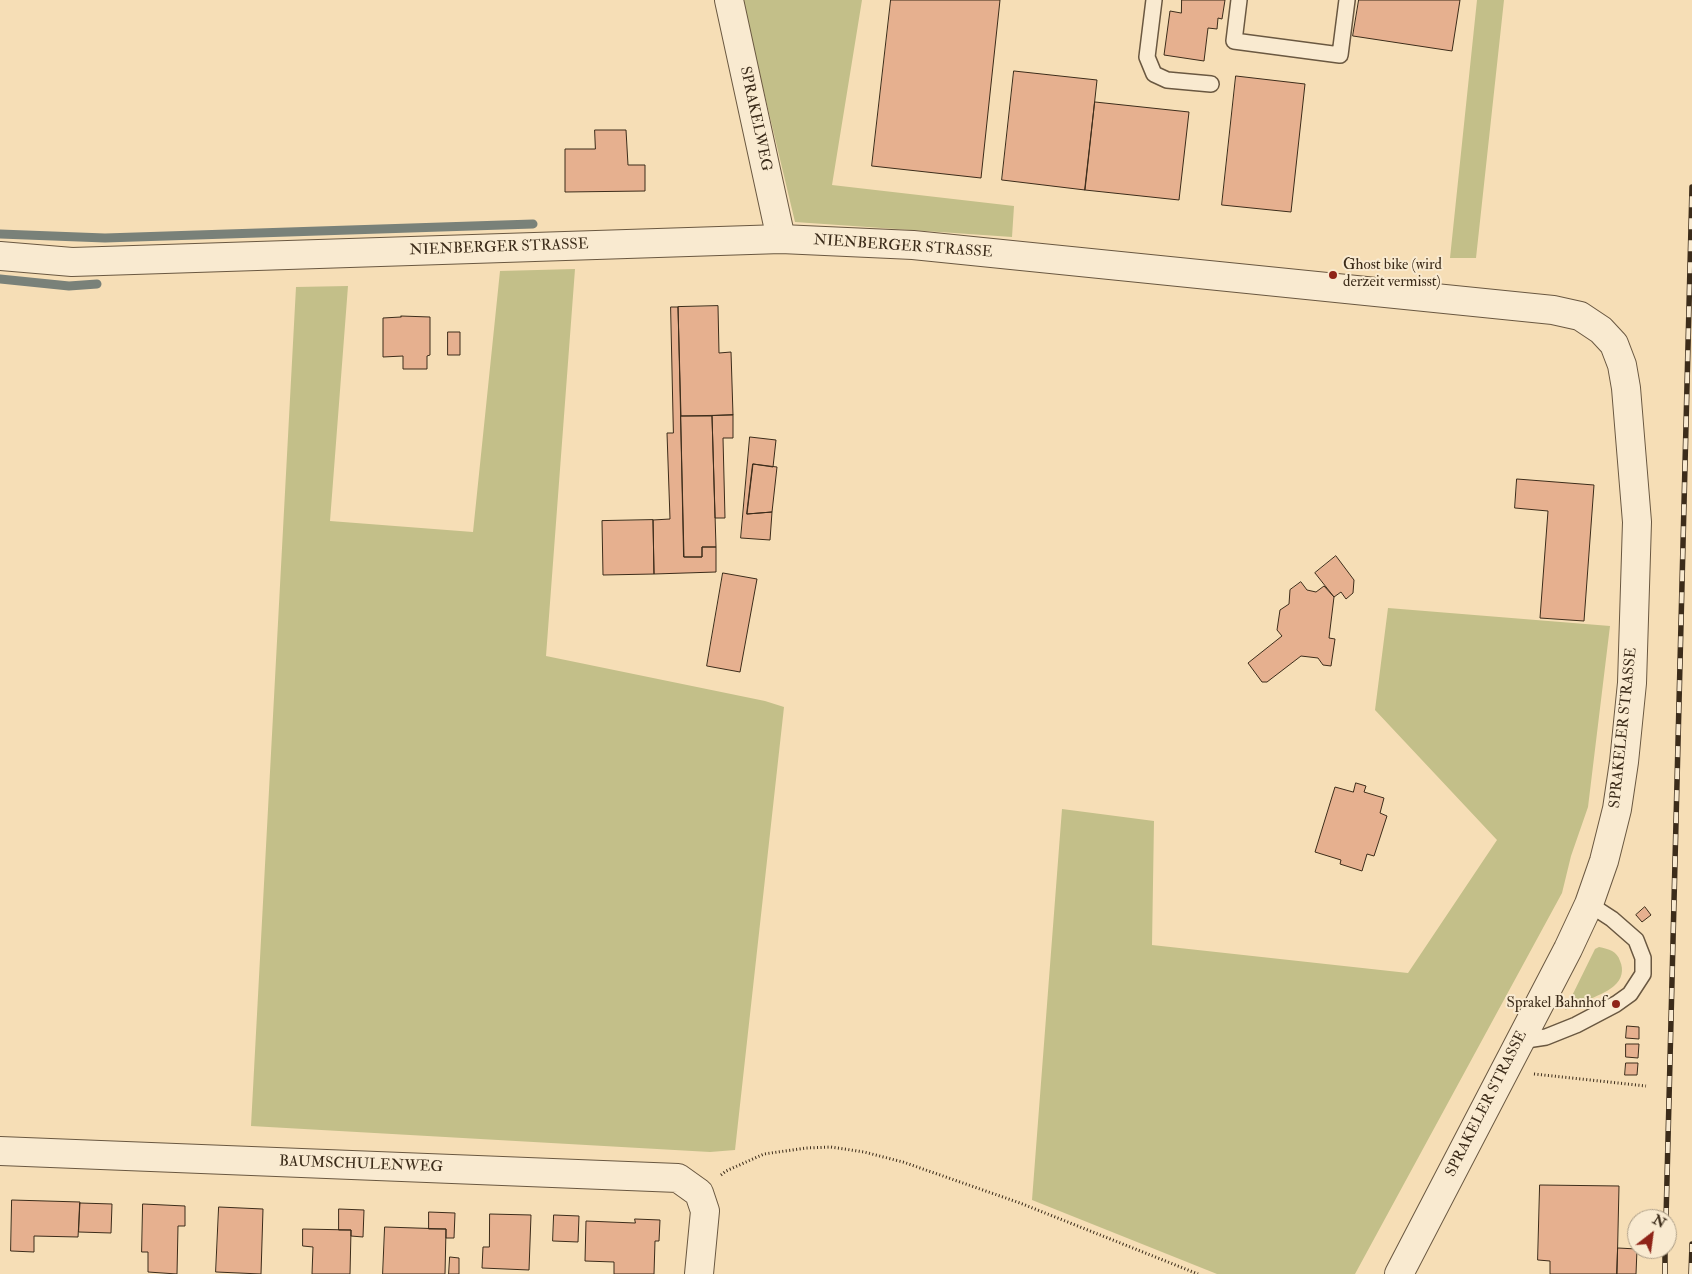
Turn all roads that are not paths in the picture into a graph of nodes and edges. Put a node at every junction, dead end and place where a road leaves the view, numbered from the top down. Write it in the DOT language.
graph roads {
  1 [pos="729,0"];
  2 [pos="1154,0"];
  3 [pos="1239,0"];
  4 [pos="1347,0"];
  5 [pos="1211,84"];
  6 [pos="781,239"];
  7 [pos="0,256"];
  8 [pos="1637,522"];
  9 [pos="1589,904"];
  10 [pos="1520,1041"];
  11 [pos="0,1151"];
  12 [pos="699,1274"];
  13 [pos="1399,1274"];
  1 -- 6 [label="street, SPRAKELWEG"];
  2 -- 5 [label="lane"];
  3 -- 4 [label="lane"];
  6 -- 7 [label="street, NIENBERGER STRASSE"];
  6 -- 8 [label="street, NIENBERGER STRASSE"];
  8 -- 9 [label="street, SPRAKELER STRASSE"];
  9 -- 10 [label="street, SPRAKELER STRASSE"];
  9 -- 10 [label="lane"];
  10 -- 13 [label="street, SPRAKELER STRASSE"];
  11 -- 12 [label="street, BAUMSCHULENWEG"];
}
